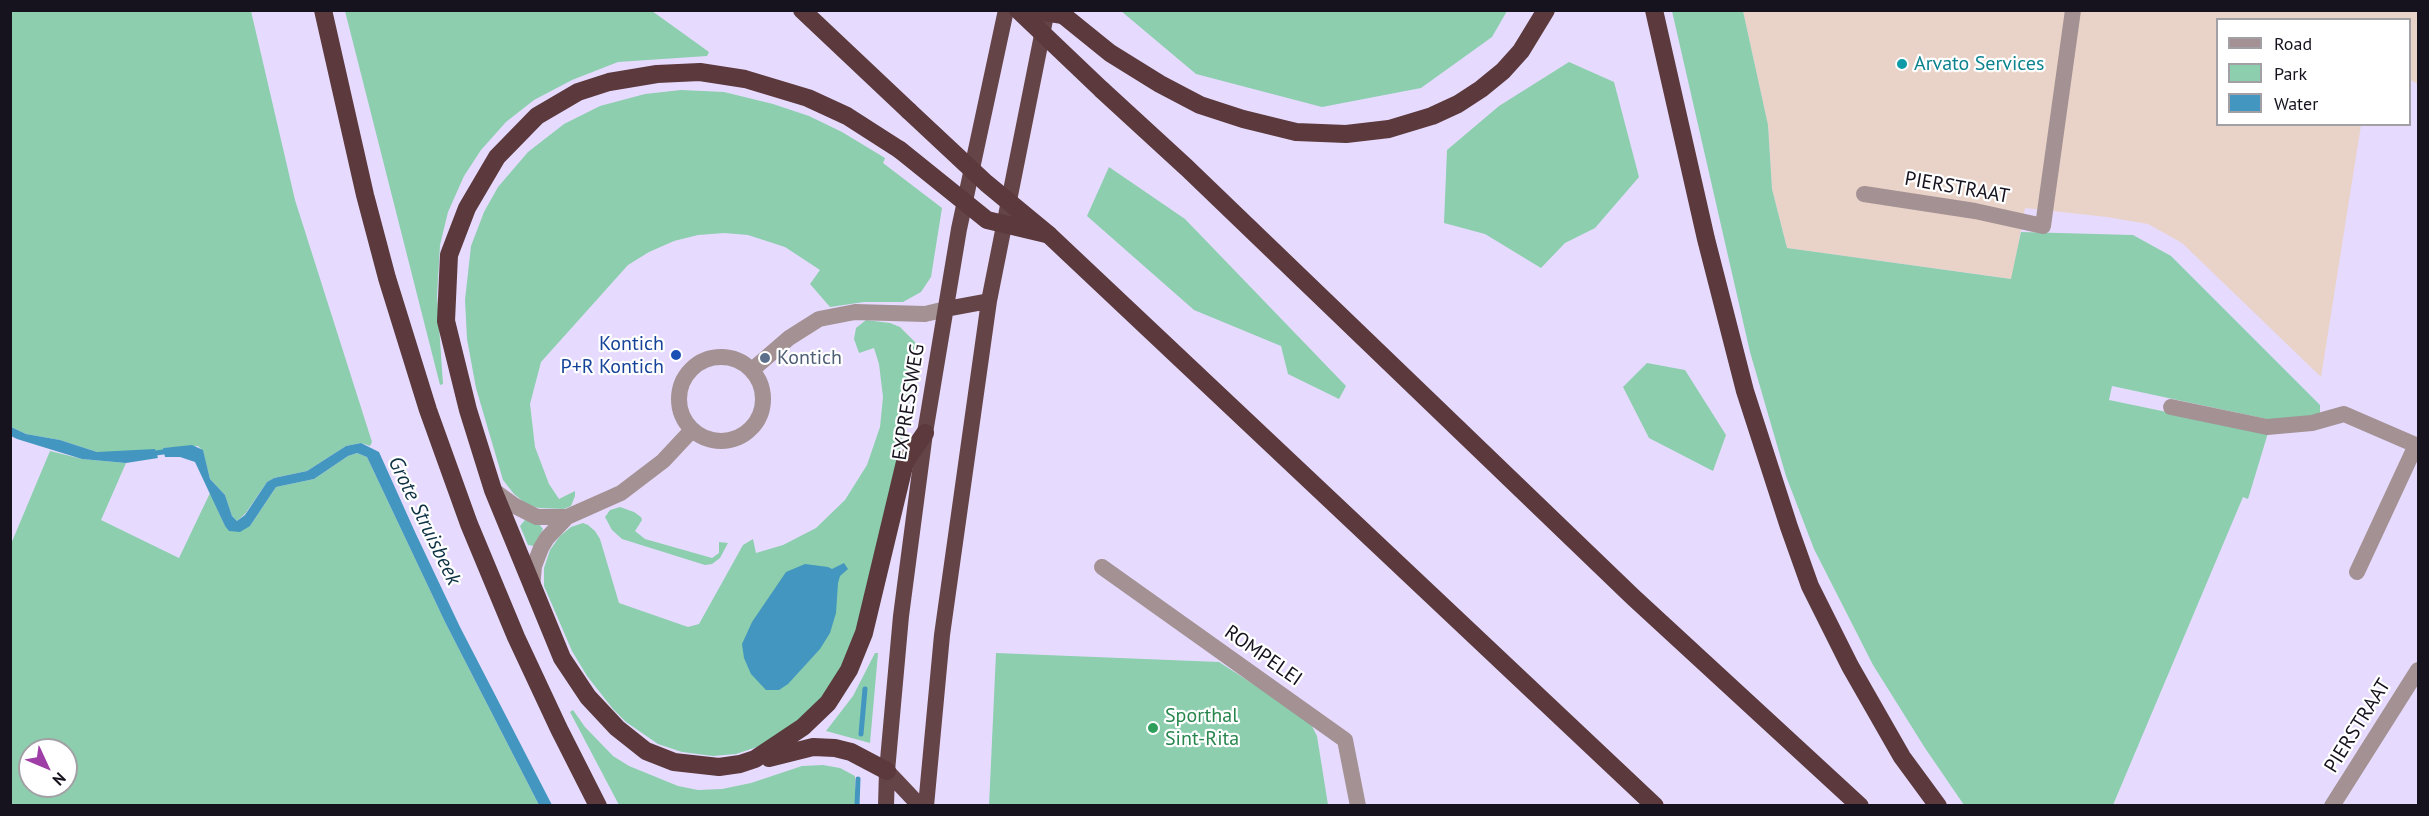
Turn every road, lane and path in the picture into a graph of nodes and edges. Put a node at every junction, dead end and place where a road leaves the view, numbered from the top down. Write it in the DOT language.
graph roads {
  1 [pos="323,10"];
  2 [pos="802,10"];
  3 [pos="1006,10"];
  4 [pos="1018,10"];
  5 [pos="1030,10"];
  6 [pos="1047,10"];
  7 [pos="1546,10"];
  8 [pos="1654,10"];
  9 [pos="2073,10"];
  10 [pos="1864,194"];
  11 [pos="1049,235"];
  12 [pos="989,301"];
  13 [pos="946,309"];
  14 [pos="752,370"];
  15 [pos="2171,406"];
  16 [pos="692,430"];
  17 [pos="925,433"];
  18 [pos="2417,445"];
  19 [pos="493,490"];
  20 [pos="567,517"];
  21 [pos="1102,567"];
  22 [pos="2357,572"];
  23 [pos="532,588"];
  24 [pos="2418,670"];
  25 [pos="755,759"];
  26 [pos="887,771"];
  27 [pos="598,806"];
  28 [pos="886,806"];
  29 [pos="920,806"];
  30 [pos="926,806"];
  31 [pos="1358,806"];
  32 [pos="1655,806"];
  33 [pos="1860,806"];
  34 [pos="1938,806"];
  35 [pos="2332,806"];
  1 -- 27 [label="highway"];
  2 -- 11 [label="highway, bridge"];
  3 -- 13 [label="highway, EXPRESSWEG"];
  4 -- 33 [label="highway, bridge"];
  5 -- 7 [label="highway, bridge"];
  6 -- 12 [label="highway"];
  8 -- 34 [label="highway"];
  9 -- 10 [label="street, PIERSTRAAT"];
  11 -- 19 [label="highway, bridge"];
  11 -- 32 [label="highway"];
  12 -- 13 [label="highway"];
  12 -- 30 [label="highway"];
  13 -- 14 [label="street"];
  13 -- 17 [label="highway, EXPRESSWEG"];
  14 -- 16 [label="street"];
  14 -- 16 [label="street"];
  15 -- 18 [label="street"];
  16 -- 20 [label="street"];
  17 -- 25 [label="highway"];
  17 -- 26 [label="highway, EXPRESSWEG"];
  18 -- 22 [label="street"];
  19 -- 20 [label="street"];
  19 -- 23 [label="highway"];
  20 -- 23 [label="street"];
  21 -- 31 [label="street, ROMPELEI"];
  23 -- 25 [label="highway"];
  24 -- 35 [label="street, PIERSTRAAT"];
  25 -- 26 [label="highway"];
  26 -- 28 [label="highway, EXPRESSWEG"];
  26 -- 29 [label="highway"];
}
